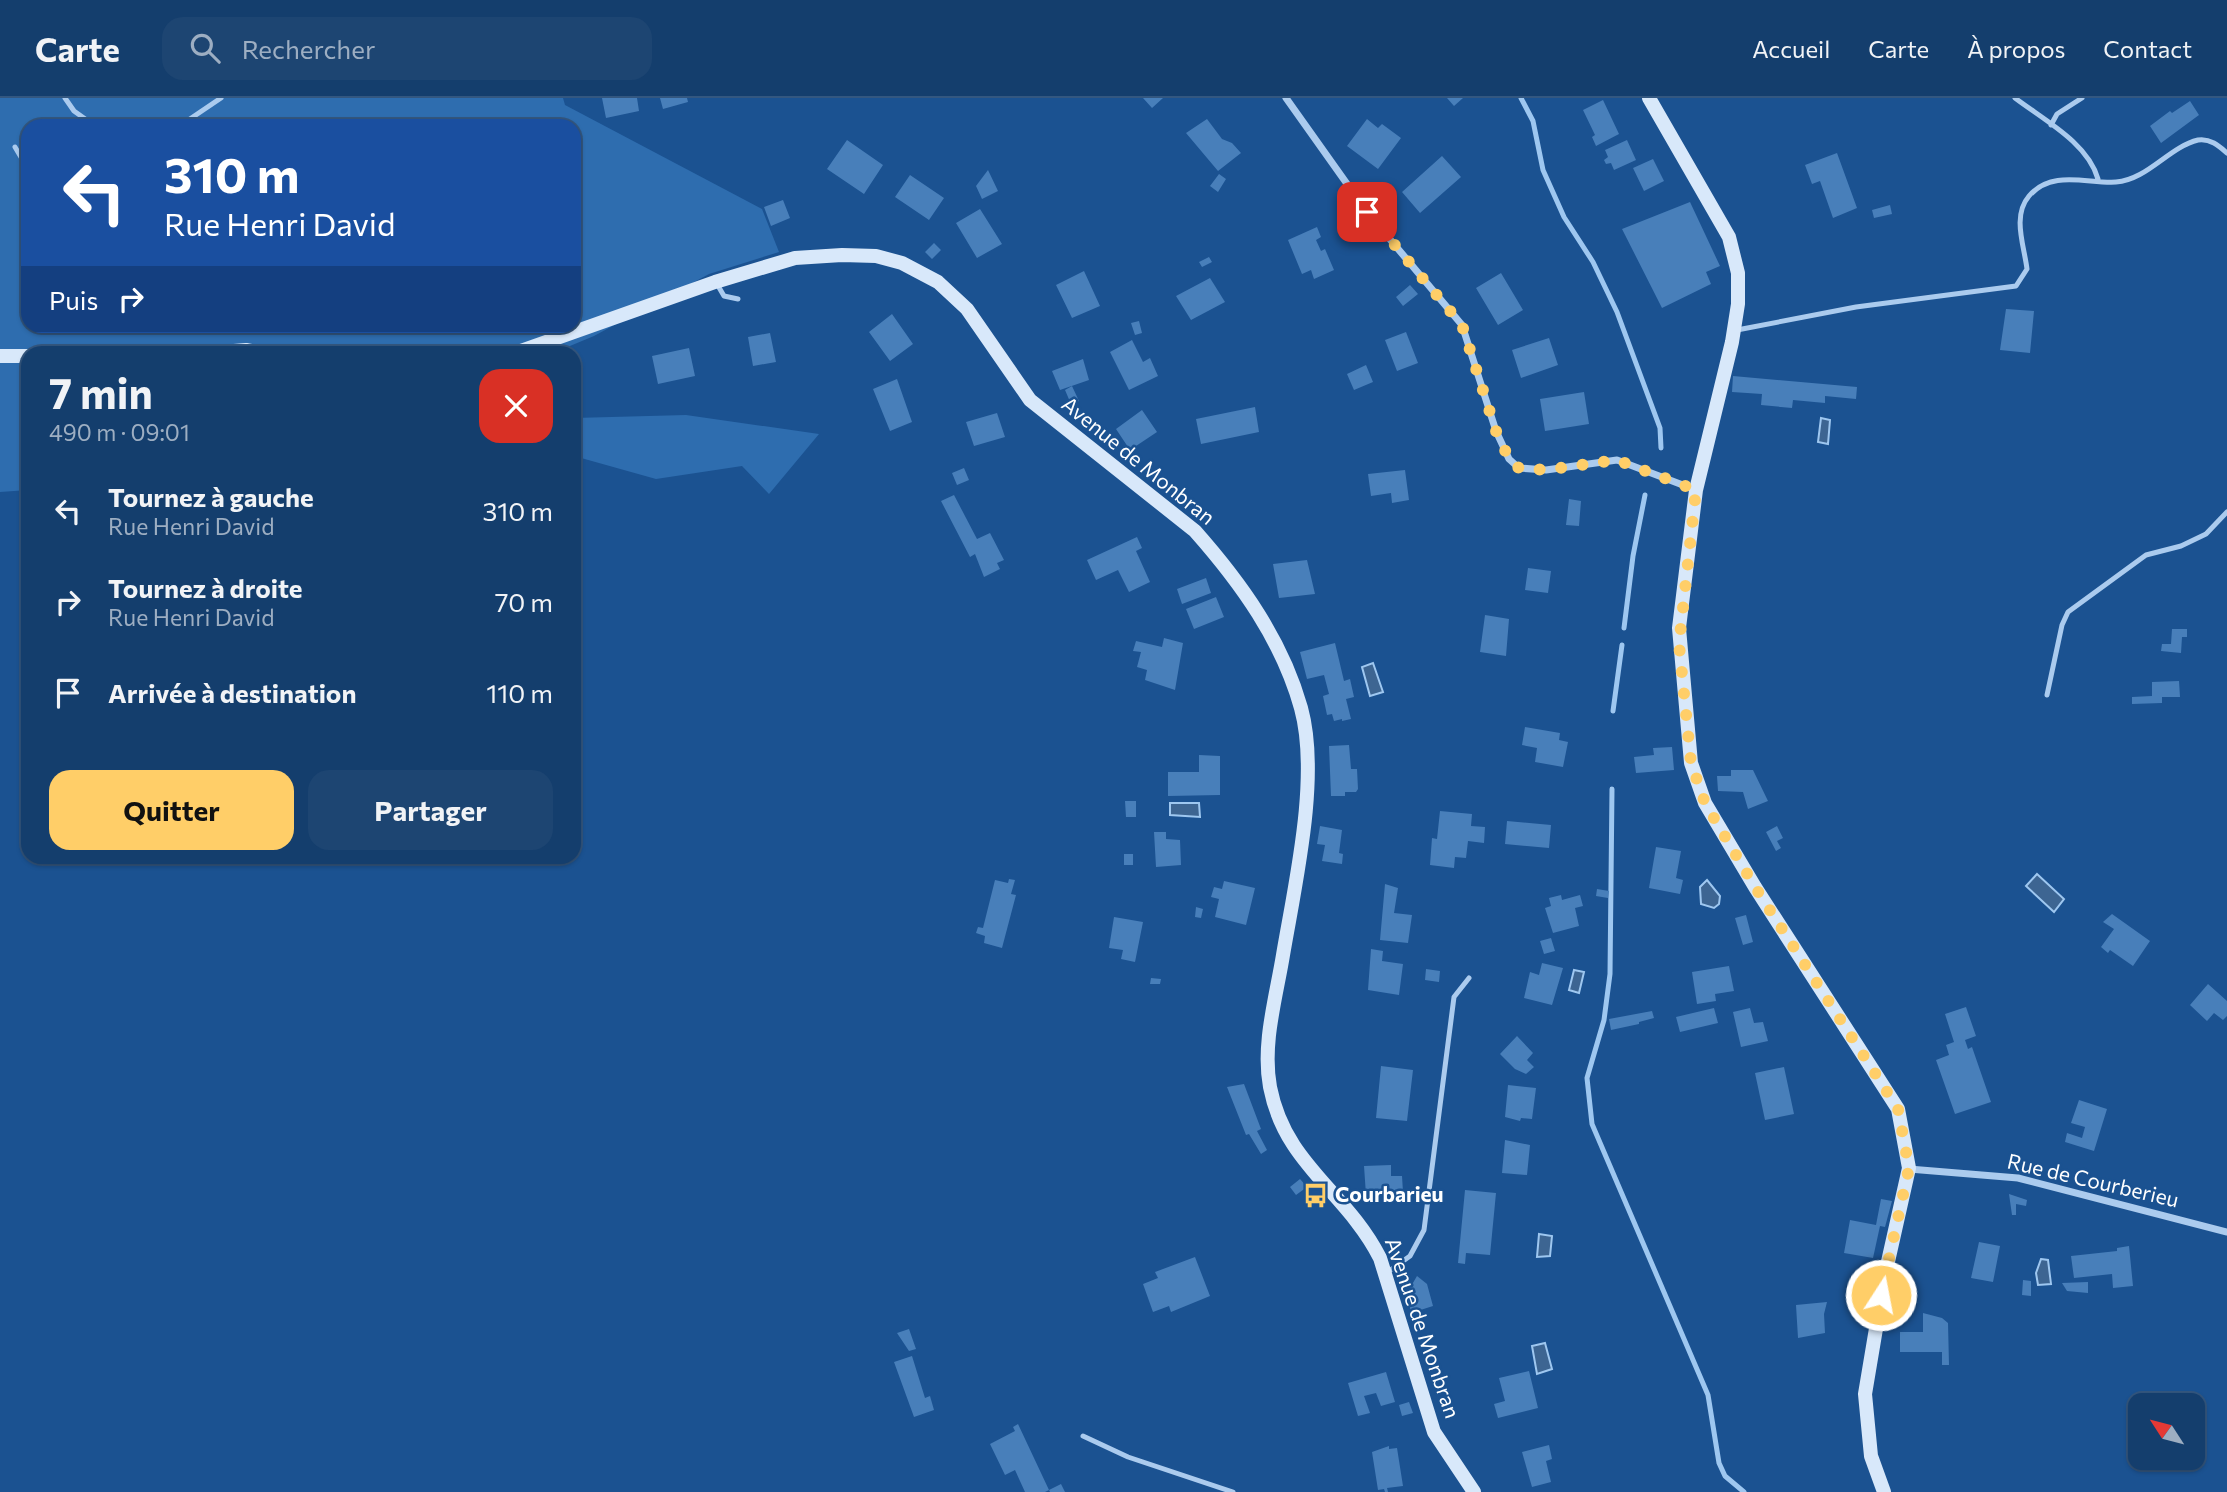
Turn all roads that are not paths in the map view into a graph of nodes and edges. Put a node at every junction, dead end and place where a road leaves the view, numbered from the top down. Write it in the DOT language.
graph roads {
  1 [pos="65,98"];
  2 [pos="221,98"];
  3 [pos="1286,98"];
  4 [pos="1649,98"];
  5 [pos="2015,98"];
  6 [pos="2082,98"];
  7 [pos="85,119"];
  8 [pos="190,119"];
  9 [pos="2051,125"];
  10 [pos="15,147"];
  11 [pos="2227,153"];
  12 [pos="21,157"];
  13 [pos="2098,180"];
  14 [pos="715,282"];
  15 [pos="737,299"];
  16 [pos="581,330"];
  17 [pos="1734,331"];
  18 [pos="571,333"];
  19 [pos="535,346"];
  20 [pos="0,356"];
  21 [pos="21,356"];
  22 [pos="1696,490"];
  23 [pos="2227,512"];
  24 [pos="2047,695"];
  25 [pos="1469,978"];
  26 [pos="1909,1168"];
  27 [pos="2227,1232"];
  28 [pos="1385,1274"];
  29 [pos="1083,1436"];
  30 [pos="1233,1492"];
  31 [pos="1474,1492"];
  32 [pos="1884,1492"];
  1 -- 7 [label="lane"];
  2 -- 8 [label="lane"];
  3 -- 22 [label="street"];
  4 -- 17 [label="street"];
  5 -- 9 [label="lane"];
  6 -- 9 [label="lane"];
  9 -- 13 [label="lane"];
  10 -- 12 [label="lane"];
  11 -- 13 [label="lane"];
  13 -- 17 [label="lane"];
  14 -- 15 [label="lane"];
  14 -- 16 [label="street, Avenue de Monbran"];
  14 -- 28 [label="street, Avenue de Monbran"];
  17 -- 22 [label="street"];
  18 -- 19 [label="street, Avenue de Monbran"];
  20 -- 21 [label="street"];
  22 -- 26 [label="street"];
  23 -- 24 [label="lane"];
  25 -- 28 [label="lane"];
  26 -- 27 [label="street, Rue de Courberieu"];
  26 -- 32 [label="street"];
  28 -- 31 [label="street, Avenue de Monbran"];
  29 -- 30 [label="lane"];
}
